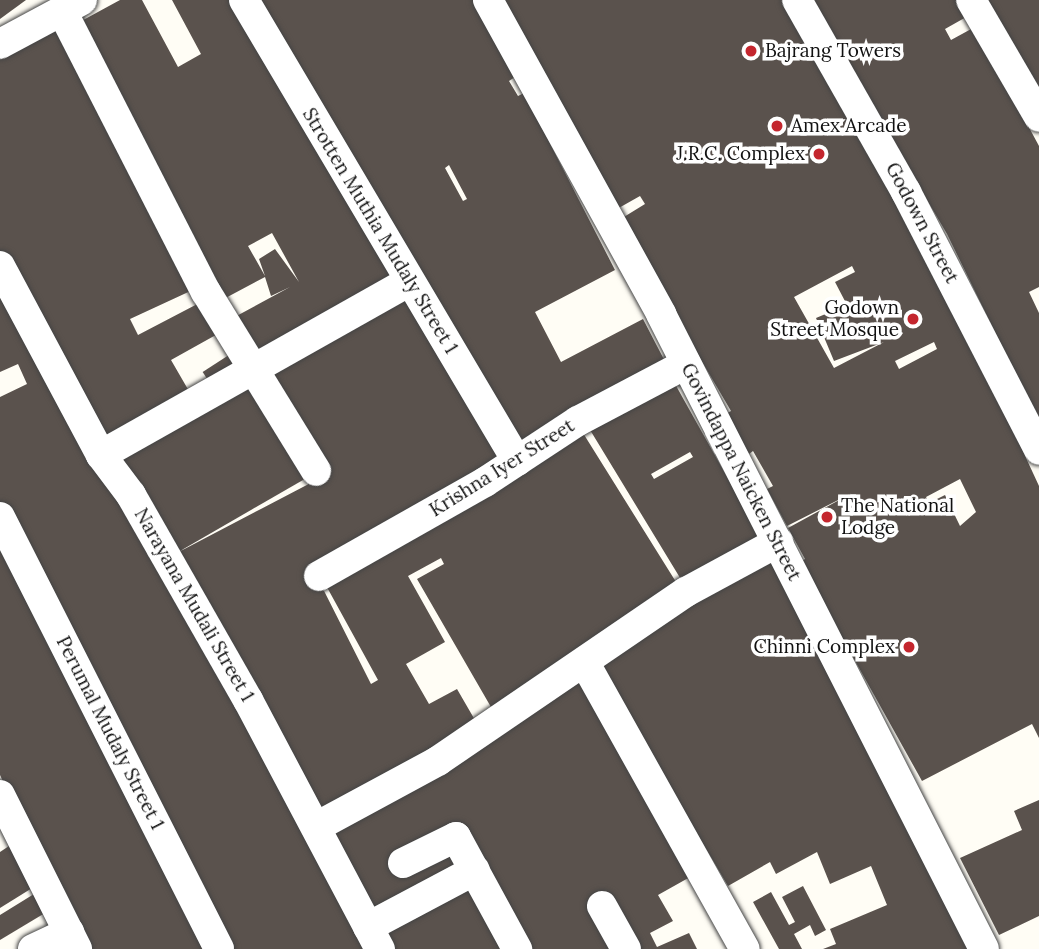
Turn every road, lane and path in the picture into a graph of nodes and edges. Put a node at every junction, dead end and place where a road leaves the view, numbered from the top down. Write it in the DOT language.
graph roads {
  1 [pos="244,0"];
  2 [pos="488,0"];
  3 [pos="797,0"];
  4 [pos="971,0"];
  5 [pos="73,6"];
  6 [pos="0,44"];
  7 [pos="1039,117"];
  8 [pos="0,266"];
  9 [pos="408,282"];
  10 [pos="686,364"];
  11 [pos="253,367"];
  12 [pos="1039,450"];
  13 [pos="101,455"];
  14 [pos="517,461"];
  15 [pos="316,471"];
  16 [pos="0,517"];
  17 [pos="778,542"];
  18 [pos="319,576"];
  19 [pos="586,665"];
  20 [pos="0,794"];
  21 [pos="316,827"];
  22 [pos="403,863"];
  23 [pos="475,870"];
  24 [pos="602,906"];
  25 [pos="374,938"];
  26 [pos="73,940"];
  27 [pos="33,949"];
  28 [pos="219,949"];
  29 [pos="517,949"];
  30 [pos="626,949"];
  31 [pos="745,949"];
  32 [pos="984,949"];
  1 -- 9 [label="street, Strotten Muthia Mudaly Street 1"];
  2 -- 10 [label="street, Govindappa Naicken Street"];
  3 -- 12 [label="street, Godown Street"];
  4 -- 7 [label="street"];
  5 -- 6 [label="street"];
  5 -- 11 [label="street"];
  8 -- 13 [label="street, Narayana Mudali Street 1"];
  9 -- 11 [label="street"];
  9 -- 14 [label="street, Strotten Muthia Mudaly Street 1"];
  10 -- 14 [label="street, Krishna Iyer Street"];
  10 -- 17 [label="street, Govindappa Naicken Street"];
  11 -- 13 [label="street"];
  11 -- 15 [label="street"];
  13 -- 21 [label="street, Narayana Mudali Street 1"];
  14 -- 18 [label="street, Krishna Iyer Street"];
  16 -- 28 [label="street, Perumal Mudaly Street 1"];
  17 -- 19 [label="street"];
  17 -- 32 [label="street, Govindappa Naicken Street"];
  19 -- 21 [label="street"];
  19 -- 31 [label="street"];
  20 -- 26 [label="street"];
  21 -- 25 [label="street, Narayana Mudali Street 1"];
  22 -- 23 [label="street"];
  23 -- 25 [label="street"];
  23 -- 29 [label="street"];
  24 -- 30 [label="street"];
  26 -- 27 [label="street"];
}
